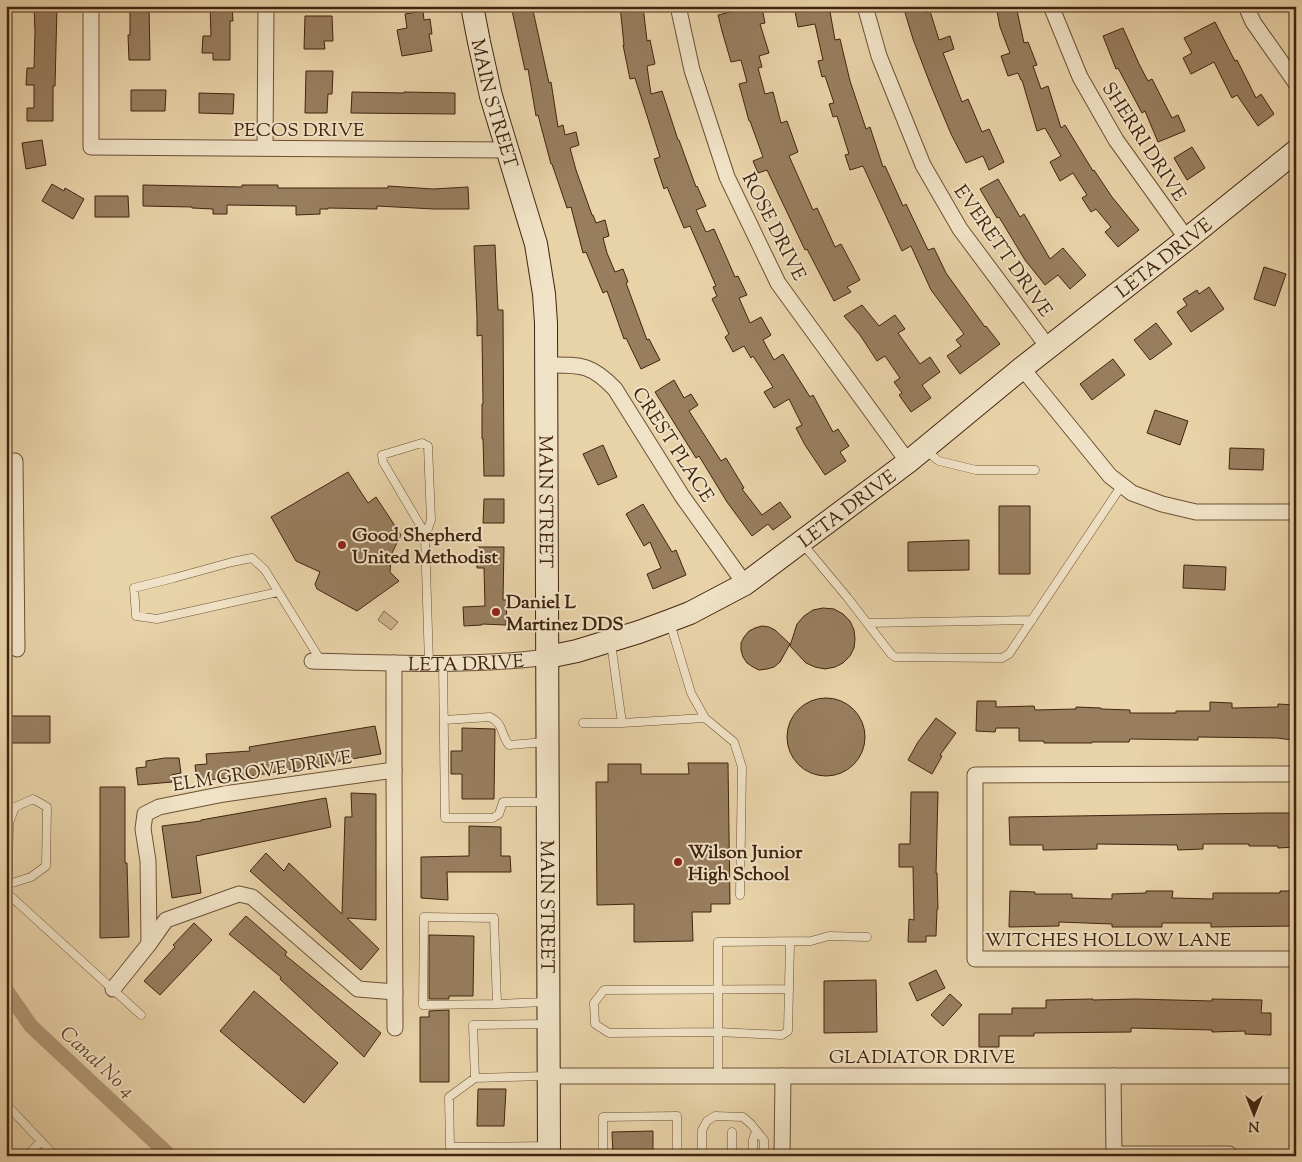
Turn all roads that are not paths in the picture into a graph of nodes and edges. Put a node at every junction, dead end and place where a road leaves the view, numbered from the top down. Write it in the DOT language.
graph roads {
  1 [pos="91,6"];
  2 [pos="266,6"];
  3 [pos="472,6"];
  4 [pos="678,6"];
  5 [pos="865,6"];
  6 [pos="1051,6"];
  7 [pos="1246,6"];
  8 [pos="1296,83"];
  9 [pos="265,148"];
  10 [pos="507,150"];
  11 [pos="1296,151"];
  12 [pos="1187,239"];
  13 [pos="1048,347"];
  14 [pos="546,365"];
  15 [pos="1022,368"];
  16 [pos="916,456"];
  17 [pos="6,461"];
  18 [pos="1035,470"];
  19 [pos="1122,485"];
  20 [pos="1296,512"];
  21 [pos="425,537"];
  22 [pos="801,542"];
  23 [pos="745,584"];
  24 [pos="278,592"];
  25 [pos="12,603"];
  26 [pos="1032,620"];
  27 [pos="670,621"];
  28 [pos="866,623"];
  29 [pos="611,640"];
  30 [pos="17,649"];
  31 [pos="548,658"];
  32 [pos="316,661"];
  33 [pos="394,663"];
  34 [pos="436,663"];
  35 [pos="705,718"];
  36 [pos="444,720"];
  37 [pos="583,723"];
  38 [pos="622,723"];
  39 [pos="548,742"];
  40 [pos="394,770"];
  41 [pos="1296,774"];
  42 [pos="548,802"];
  43 [pos="6,877"];
  44 [pos="6,885"];
  45 [pos="6,892"];
  46 [pos="740,895"];
  47 [pos="866,937"];
  48 [pos="790,942"];
  49 [pos="149,944"];
  50 [pos="1296,959"];
  51 [pos="113,989"];
  52 [pos="718,989"];
  53 [pos="789,989"];
  54 [pos="395,992"];
  55 [pos="497,1004"];
  56 [pos="549,1013"];
  57 [pos="141,1015"];
  58 [pos="395,1028"];
  59 [pos="718,1032"];
  60 [pos="549,1076"];
  61 [pos="718,1076"];
  62 [pos="783,1076"];
  63 [pos="1114,1076"];
  64 [pos="1296,1076"];
  65 [pos="474,1078"];
  66 [pos="6,1104"];
  67 [pos="756,1131"];
  68 [pos="732,1132"];
  69 [pos="42,1141"];
  70 [pos="497,1146"];
  71 [pos="549,1151"];
  72 [pos="702,1151"];
  73 [pos="1114,1155"];
  74 [pos="27,1156"];
  75 [pos="55,1156"];
  76 [pos="497,1156"];
  77 [pos="604,1156"];
  78 [pos="676,1156"];
  79 [pos="732,1156"];
  80 [pos="753,1156"];
  81 [pos="764,1156"];
  82 [pos="782,1156"];
  83 [pos="1230,1156"];
  1 -- 9 [label="street, PECOS DRIVE"];
  2 -- 9 [label="street"];
  3 -- 10 [label="main road, MAIN STREET"];
  4 -- 16 [label="street, ROSE DRIVE"];
  5 -- 13 [label="street, EVERETT DRIVE"];
  6 -- 12 [label="street, SHERRI DRIVE"];
  7 -- 8 [label="street"];
  9 -- 10 [label="street, PECOS DRIVE"];
  10 -- 14 [label="main road, MAIN STREET"];
  11 -- 12 [label="main road, LETA DRIVE"];
  12 -- 13 [label="main road, LETA DRIVE"];
  13 -- 15 [label="main road, LETA DRIVE"];
  14 -- 23 [label="street, CREST PLACE"];
  14 -- 31 [label="main road, MAIN STREET"];
  15 -- 16 [label="main road, LETA DRIVE"];
  15 -- 19 [label="street"];
  16 -- 18 [label="lane"];
  16 -- 22 [label="main road, LETA DRIVE"];
  17 -- 25 [label="street"];
  19 -- 20 [label="street"];
  19 -- 26 [label="lane"];
  21 -- 21 [label="lane"];
  21 -- 34 [label="lane"];
  22 -- 23 [label="main road, LETA DRIVE"];
  22 -- 28 [label="lane"];
  23 -- 27 [label="main road, LETA DRIVE"];
  24 -- 24 [label="lane"];
  24 -- 32 [label="lane"];
  25 -- 30 [label="street"];
  26 -- 28 [label="lane"];
  26 -- 28 [label="lane"];
  27 -- 29 [label="main road, LETA DRIVE"];
  27 -- 35 [label="lane"];
  29 -- 31 [label="main road, LETA DRIVE"];
  29 -- 38 [label="lane"];
  31 -- 34 [label="street, LETA DRIVE"];
  31 -- 39 [label="main road, MAIN STREET"];
  32 -- 33 [label="street, LETA DRIVE"];
  33 -- 34 [label="street, LETA DRIVE"];
  33 -- 40 [label="street"];
  34 -- 36 [label="lane"];
  35 -- 38 [label="lane"];
  35 -- 46 [label="lane"];
  36 -- 39 [label="lane"];
  36 -- 42 [label="lane"];
  37 -- 38 [label="lane"];
  39 -- 42 [label="main road, MAIN STREET"];
  40 -- 49 [label="street, ELM GROVE DRIVE"];
  40 -- 54 [label="street"];
  41 -- 50 [label="street, WITCHES HOLLOW LANE"];
  42 -- 56 [label="main road, MAIN STREET"];
  43 -- 44 [label="lane"];
  45 -- 51 [label="lane"];
  47 -- 48 [label="lane"];
  48 -- 52 [label="lane"];
  48 -- 53 [label="lane"];
  49 -- 51 [label="street"];
  49 -- 54 [label="street"];
  51 -- 57 [label="lane"];
  52 -- 53 [label="lane"];
  52 -- 59 [label="lane"];
  52 -- 59 [label="lane"];
  53 -- 59 [label="lane"];
  54 -- 58 [label="street"];
  55 -- 55 [label="lane"];
  55 -- 56 [label="lane"];
  56 -- 60 [label="main road, MAIN STREET"];
  56 -- 65 [label="lane"];
  59 -- 61 [label="lane"];
  60 -- 61 [label="street, GLADIATOR DRIVE"];
  60 -- 65 [label="lane"];
  60 -- 71 [label="main road, MAIN STREET"];
  61 -- 62 [label="street, GLADIATOR DRIVE"];
  62 -- 63 [label="street, GLADIATOR DRIVE"];
  62 -- 82 [label="street"];
  63 -- 64 [label="street, GLADIATOR DRIVE"];
  63 -- 73 [label="street"];
  65 -- 70 [label="lane"];
  66 -- 69 [label="lane"];
  67 -- 72 [label="lane"];
  67 -- 80 [label="lane"];
  67 -- 81 [label="lane"];
  68 -- 79 [label="lane"];
  69 -- 74 [label="lane"];
  69 -- 75 [label="lane"];
  70 -- 71 [label="lane"];
  70 -- 76 [label="lane"];
  73 -- 83 [label="street"];
  77 -- 78 [label="lane"];
}
